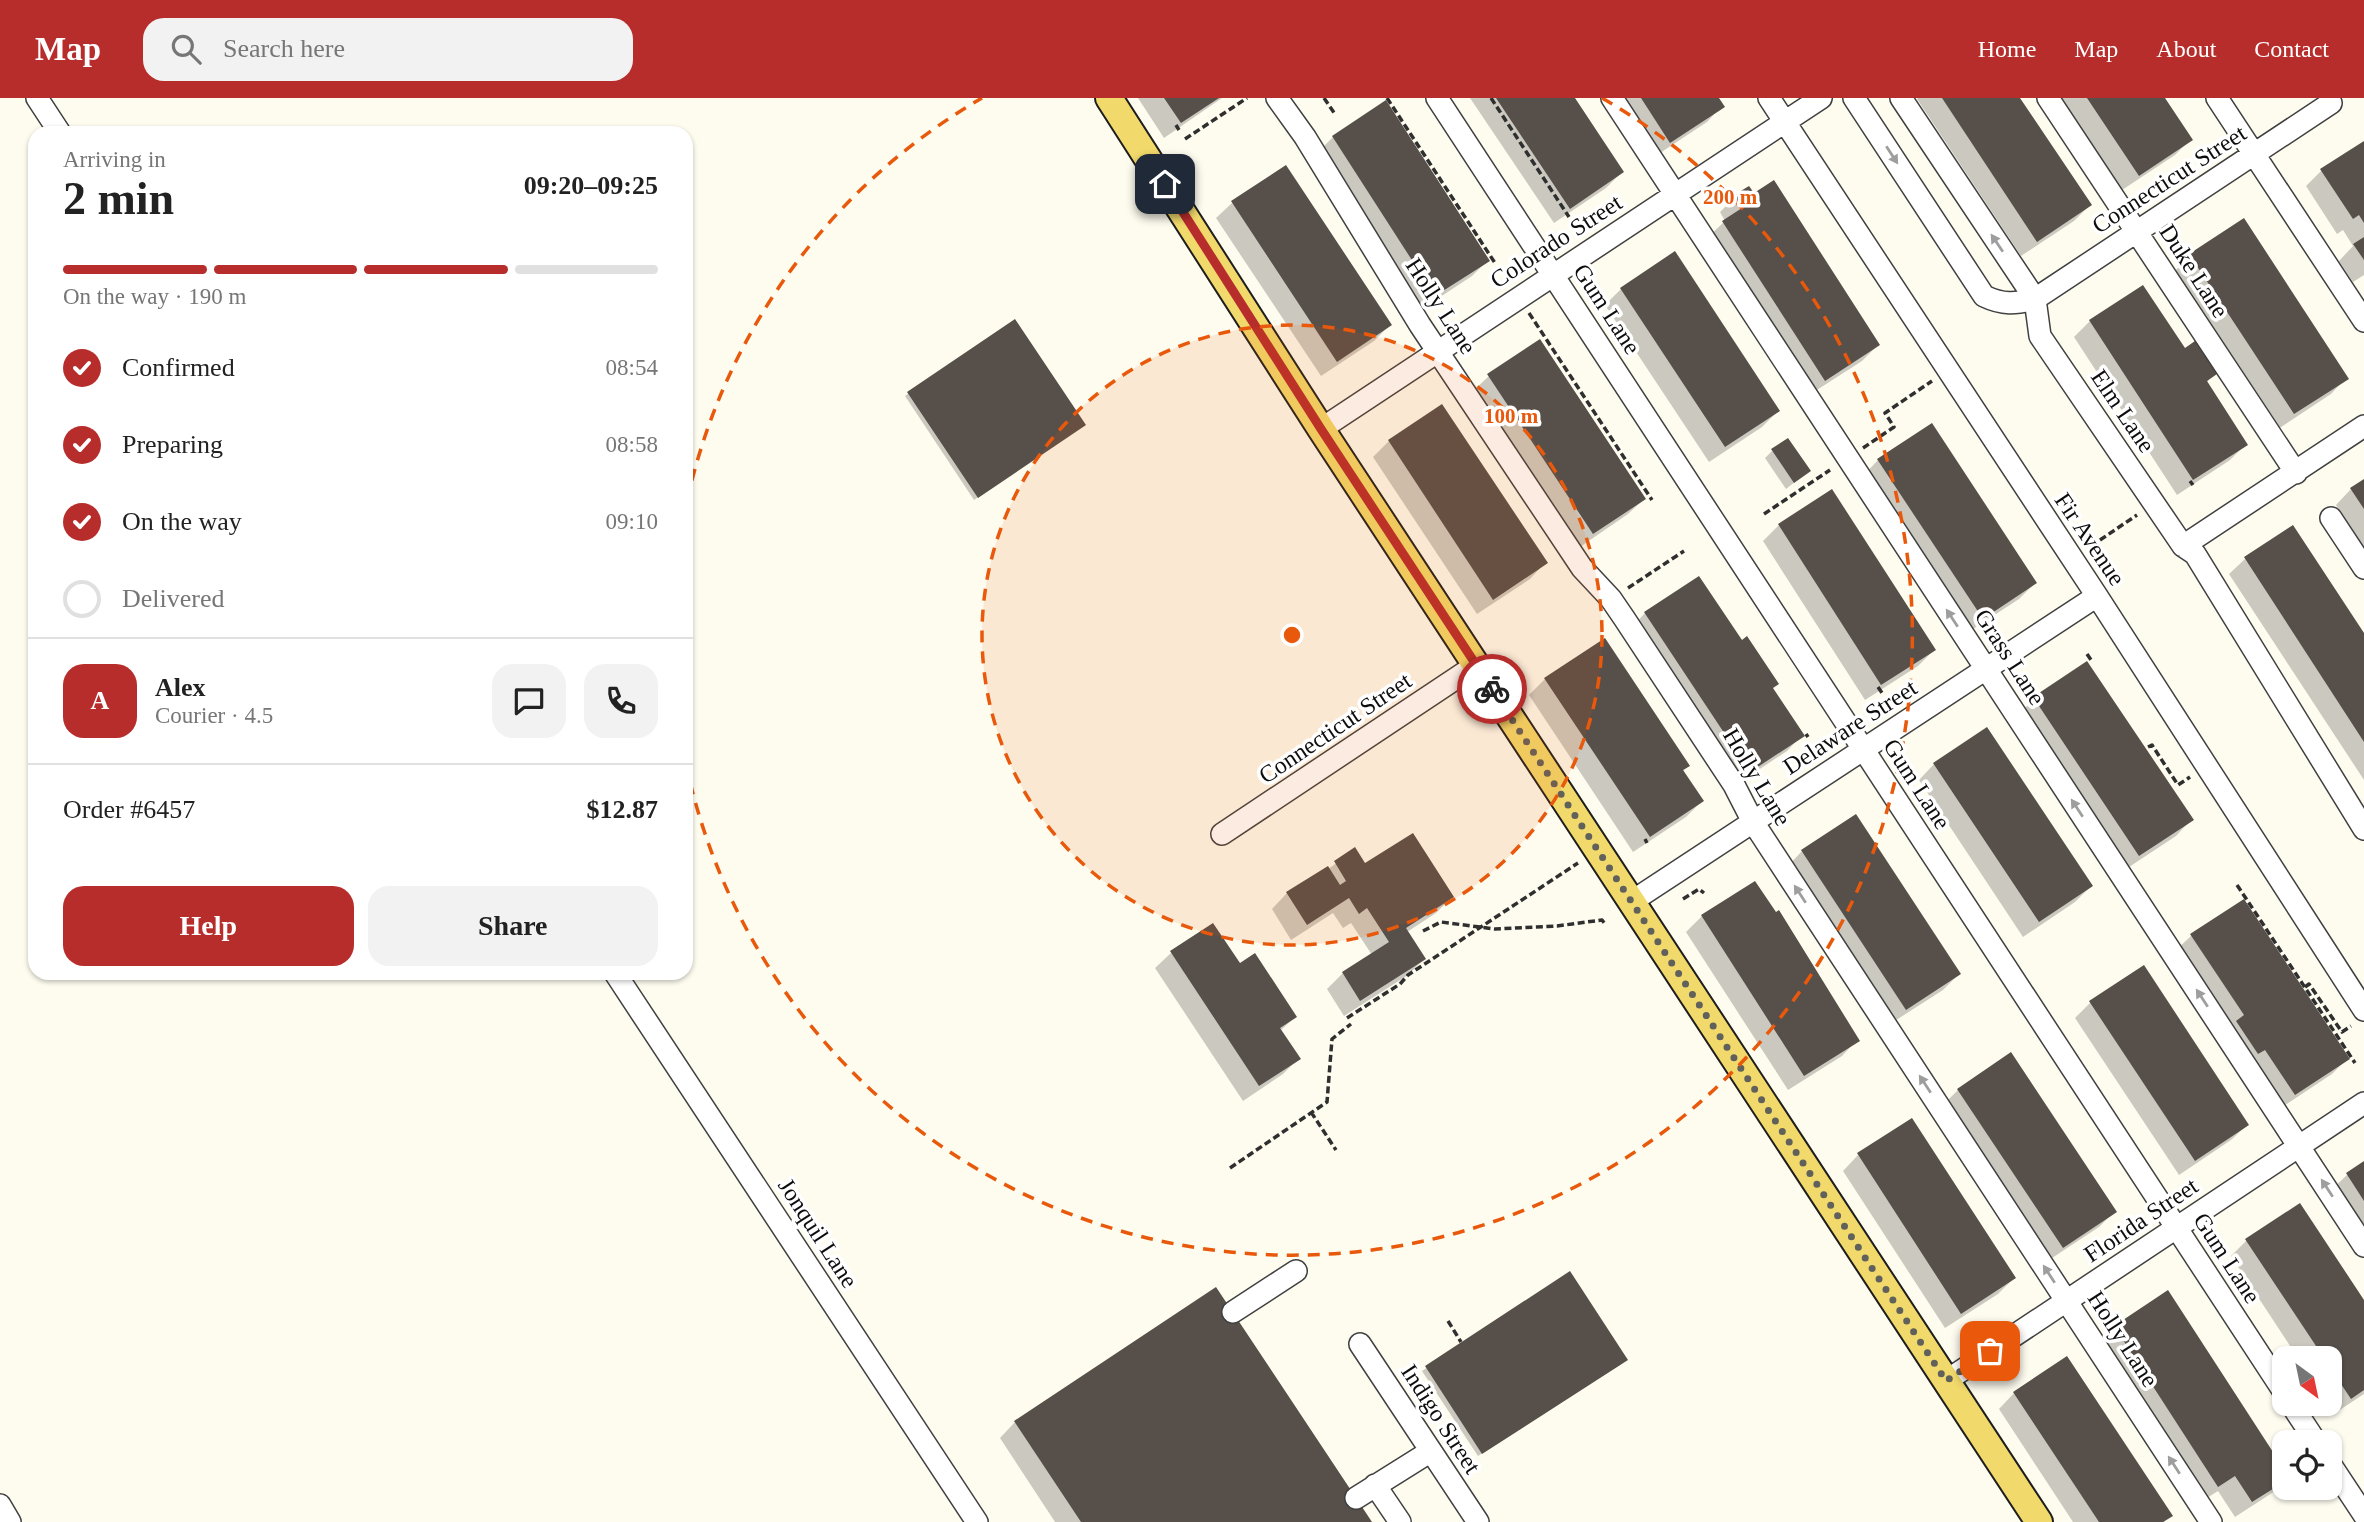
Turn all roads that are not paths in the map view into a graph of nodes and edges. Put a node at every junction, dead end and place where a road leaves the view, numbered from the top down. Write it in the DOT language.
graph roads {
  1 [pos="37,98"];
  2 [pos="1109,98"];
  3 [pos="1277,98"];
  4 [pos="1437,98"];
  5 [pos="1612,98"];
  6 [pos="1769,98"];
  7 [pos="1821,98"];
  8 [pos="1854,98"];
  9 [pos="1900,98"];
  10 [pos="2048,98"];
  11 [pos="2217,98"];
  12 [pos="2331,103"];
  13 [pos="1785,122"];
  14 [pos="55,126"];
  15 [pos="2253,154"];
  16 [pos="1675,195"];
  17 [pos="2137,232"];
  18 [pos="1553,275"];
  19 [pos="2035,299"];
  20 [pos="2364,321"];
  21 [pos="1438,351"];
  22 [pos="2364,426"];
  23 [pos="1321,429"];
  24 [pos="2296,473"];
  25 [pos="2331,518"];
  26 [pos="2183,546"];
  27 [pos="2364,568"];
  28 [pos="2097,596"];
  29 [pos="1476,665"];
  30 [pos="1986,669"];
  31 [pos="1863,750"];
  32 [pos="1753,822"];
  33 [pos="2364,829"];
  34 [pos="1222,834"];
  35 [pos="1631,902"];
  36 [pos="620,980"];
  37 [pos="2364,1010"];
  38 [pos="2364,1103"];
  39 [pos="2299,1146"];
  40 [pos="2176,1228"];
  41 [pos="2364,1245"];
  42 [pos="1296,1271"];
  43 [pos="2067,1301"];
  44 [pos="1233,1312"];
  45 [pos="1360,1344"];
  46 [pos="2272,1374"];
  47 [pos="1946,1381"];
  48 [pos="1431,1451"];
  49 [pos="2342,1482"];
  50 [pos="1376,1485"];
  51 [pos="1356,1498"];
  52 [pos="0,1505"];
  53 [pos="2364,1516"];
  54 [pos="10,1522"];
  55 [pos="978,1522"];
  56 [pos="1400,1522"];
  57 [pos="1478,1522"];
  58 [pos="2039,1522"];
  59 [pos="2211,1522"];
  1 -- 14 [label="street"];
  2 -- 23 [label="main road"];
  3 -- 21 [label="street, Holly Lane"];
  4 -- 18 [label="street, Gum Lane"];
  5 -- 16 [label="street, Grass Lane"];
  6 -- 13 [label="street, Fir Avenue"];
  7 -- 13 [label="street, Colorado Street"];
  8 -- 19 [label="street, one-way"];
  19 -- 9 [label="street, Elm Lane, one-way"];
  10 -- 17 [label="street, Duke Lane"];
  11 -- 15 [label="street"];
  12 -- 15 [label="street, Connecticut Street"];
  13 -- 16 [label="street, Colorado Street"];
  13 -- 28 [label="street, Fir Avenue"];
  15 -- 17 [label="street, Connecticut Street"];
  15 -- 20 [label="street"];
  16 -- 18 [label="street, Colorado Street"];
  30 -- 16 [label="street, Grass Lane, one-way"];
  17 -- 19 [label="street, Connecticut Street"];
  17 -- 24 [label="street, Duke Lane"];
  18 -- 21 [label="street, Colorado Street"];
  18 -- 31 [label="street, Gum Lane"];
  19 -- 26 [label="street, Elm Lane"];
  21 -- 23 [label="street, Colorado Street"];
  21 -- 32 [label="street, Holly Lane"];
  22 -- 24 [label="street"];
  23 -- 29 [label="main road"];
  24 -- 26 [label="street"];
  25 -- 27 [label="street"];
  26 -- 33 [label="street, Elm Lane"];
  28 -- 30 [label="street, Delaware Street"];
  28 -- 37 [label="street, Fir Avenue"];
  29 -- 34 [label="street, Connecticut Street"];
  29 -- 35 [label="main road"];
  30 -- 31 [label="street, Delaware Street"];
  39 -- 30 [label="street, Grass Lane, one-way"];
  31 -- 32 [label="street, Delaware Street"];
  31 -- 40 [label="street, Gum Lane"];
  32 -- 35 [label="street, Delaware Street"];
  43 -- 32 [label="street, Holly Lane, one-way"];
  35 -- 47 [label="main road"];
  36 -- 55 [label="street, Jonquil Lane"];
  38 -- 39 [label="street, Florida Street"];
  39 -- 40 [label="street, Florida Street"];
  41 -- 39 [label="street, Grass Lane, one-way"];
  40 -- 43 [label="street, Florida Street"];
  40 -- 46 [label="street, Gum Lane"];
  42 -- 44 [label="street"];
  43 -- 47 [label="street, Florida Street"];
  59 -- 43 [label="street, Holly Lane, one-way"];
  45 -- 48 [label="street, Indigo Street"];
  47 -- 58 [label="main road"];
  48 -- 50 [label="street"];
  48 -- 57 [label="street, Indigo Street"];
  49 -- 53 [label="street"];
  50 -- 51 [label="street"];
  50 -- 56 [label="street"];
  52 -- 54 [label="street"];
}
